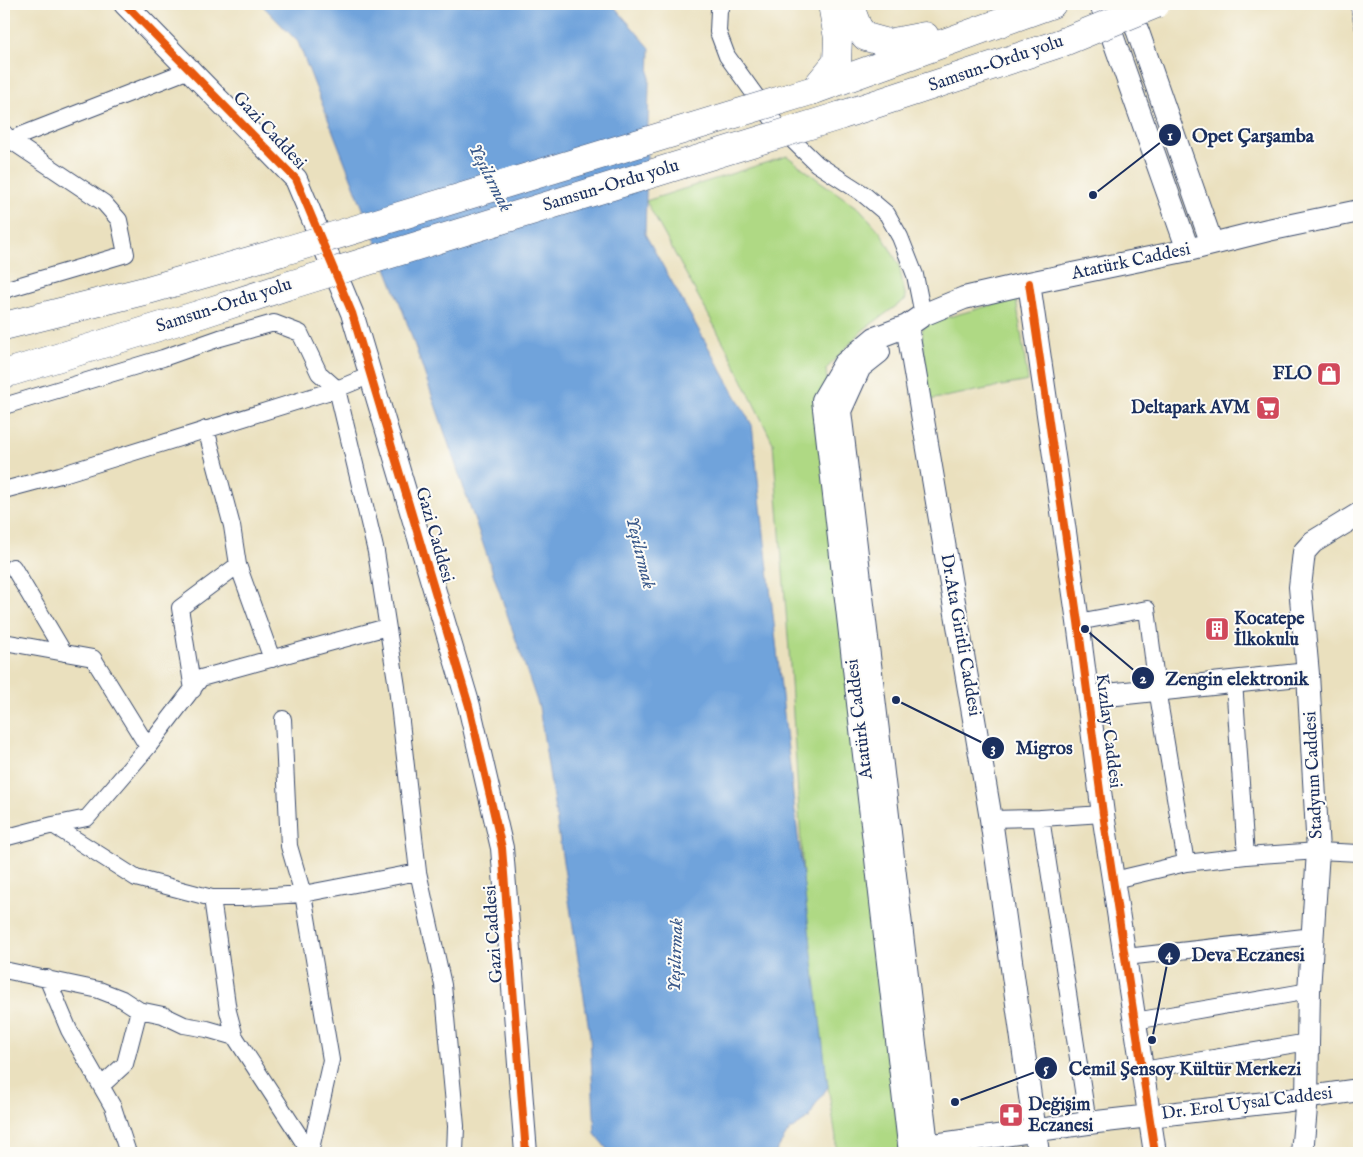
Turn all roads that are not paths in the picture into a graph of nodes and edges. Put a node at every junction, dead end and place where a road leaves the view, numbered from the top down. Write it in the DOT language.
graph roads {
  1 [pos="125,4"];
  2 [pos="722,4"];
  3 [pos="832,4"];
  4 [pos="851,4"];
  5 [pos="1101,4"];
  6 [pos="1126,4"];
  7 [pos="1156,4"];
  8 [pos="1354,4"];
  9 [pos="1046,6"];
  10 [pos="1010,20"];
  11 [pos="1359,28"];
  12 [pos="189,70"];
  13 [pos="814,90"];
  14 [pos="6,138"];
  15 [pos="1359,211"];
  16 [pos="1212,244"];
  17 [pos="1188,250"];
  18 [pos="1029,283"];
  19 [pos="4,290"];
  20 [pos="915,320"];
  21 [pos="4,326"];
  22 [pos="4,374"];
  23 [pos="371,375"];
  24 [pos="337,389"];
  25 [pos="4,406"];
  26 [pos="206,429"];
  27 [pos="4,490"];
  28 [pos="1359,514"];
  29 [pos="238,565"];
  30 [pos="13,567"];
  31 [pos="1078,622"];
  32 [pos="388,627"];
  33 [pos="4,642"];
  34 [pos="64,653"];
  35 [pos="272,659"];
  36 [pos="1308,674"];
  37 [pos="1234,681"];
  38 [pos="1158,689"];
  39 [pos="192,690"];
  40 [pos="1088,697"];
  41 [pos="284,719"];
  42 [pos="148,746"];
  43 [pos="1103,814"];
  44 [pos="1041,818"];
  45 [pos="991,819"];
  46 [pos="53,825"];
  47 [pos="4,838"];
  48 [pos="1318,851"];
  49 [pos="1359,853"];
  50 [pos="1246,856"];
  51 [pos="1186,863"];
  52 [pos="418,872"];
  53 [pos="1114,880"];
  54 [pos="303,894"];
  55 [pos="212,898"];
  56 [pos="1313,936"];
  57 [pos="1126,957"];
  58 [pos="4,970"];
  59 [pos="47,978"];
  60 [pos="1309,991"];
  61 [pos="139,1010"];
  62 [pos="1135,1021"];
  63 [pos="235,1037"];
  64 [pos="1308,1042"];
  65 [pos="1142,1070"];
  66 [pos="101,1086"];
  67 [pos="1359,1090"];
  68 [pos="1307,1097"];
  69 [pos="1150,1117"];
  70 [pos="1088,1123"];
  71 [pos="456,1126"];
  72 [pos="1036,1130"];
  73 [pos="915,1152"];
  74 [pos="128,1153"];
  75 [pos="310,1153"];
  76 [pos="455,1153"];
  77 [pos="465,1153"];
  78 [pos="526,1153"];
  79 [pos="1038,1153"];
  80 [pos="1155,1153"];
  81 [pos="1302,1153"];
  1 -- 12 [label="street, Gazi Caddesi"];
  2 -- 20 [label="street"];
  3 -- 13 [label="highway"];
  4 -- 10 [label="highway"];
  5 -- 17 [label="street"];
  6 -- 16 [label="street"];
  7 -- 22 [label="highway, Samsun-Ordu yolu, bridge"];
  8 -- 11 [label="lane"];
  9 -- 10 [label="highway, Samsun-Ordu yolu"];
  10 -- 13 [label="highway, Samsun-Ordu yolu"];
  12 -- 14 [label="street"];
  12 -- 23 [label="street, Gazi Caddesi"];
  13 -- 21 [label="highway, Samsun-Ordu yolu, bridge"];
  14 -- 19 [label="street"];
  15 -- 16 [label="street, Atatürk Caddesi"];
  16 -- 17 [label="street, Atatürk Caddesi"];
  17 -- 18 [label="street, Atatürk Caddesi"];
  18 -- 20 [label="street, Atatürk Caddesi"];
  18 -- 31 [label="street, Kızılay Caddesi"];
  20 -- 45 [label="street, Dr.Ata Giritli Caddesi"];
  20 -- 73 [label="street, Atatürk Caddesi"];
  23 -- 24 [label="street"];
  23 -- 78 [label="street, Gazi Caddesi"];
  24 -- 25 [label="street"];
  24 -- 26 [label="street"];
  24 -- 32 [label="street"];
  26 -- 27 [label="street"];
  26 -- 29 [label="street"];
  28 -- 36 [label="street, Stadyum Caddesi"];
  29 -- 35 [label="street"];
  29 -- 39 [label="street"];
  30 -- 34 [label="street"];
  31 -- 38 [label="street"];
  31 -- 40 [label="street, Kızılay Caddesi"];
  32 -- 35 [label="street"];
  32 -- 52 [label="street"];
  33 -- 34 [label="street"];
  34 -- 42 [label="street"];
  35 -- 39 [label="street"];
  36 -- 37 [label="street"];
  36 -- 48 [label="street, Stadyum Caddesi"];
  37 -- 38 [label="street"];
  37 -- 50 [label="street"];
  38 -- 40 [label="street"];
  38 -- 51 [label="street"];
  39 -- 42 [label="street"];
  40 -- 43 [label="street, Kızılay Caddesi"];
  41 -- 54 [label="street"];
  42 -- 46 [label="street"];
  43 -- 44 [label="street"];
  43 -- 53 [label="street, Kızılay Caddesi"];
  44 -- 45 [label="street"];
  44 -- 70 [label="street"];
  45 -- 72 [label="street, Dr.Ata Giritli Caddesi"];
  46 -- 47 [label="street"];
  46 -- 55 [label="street"];
  48 -- 49 [label="street"];
  48 -- 50 [label="street"];
  48 -- 56 [label="street, Stadyum Caddesi"];
  50 -- 51 [label="street"];
  51 -- 53 [label="street"];
  52 -- 54 [label="street"];
  52 -- 71 [label="street"];
  53 -- 57 [label="street, Kızılay Caddesi"];
  54 -- 55 [label="street"];
  54 -- 75 [label="street"];
  55 -- 63 [label="street"];
  56 -- 57 [label="street"];
  56 -- 60 [label="street, Stadyum Caddesi"];
  57 -- 62 [label="street, Kızılay Caddesi"];
  58 -- 59 [label="street"];
  59 -- 61 [label="street"];
  59 -- 66 [label="street"];
  60 -- 62 [label="street"];
  60 -- 64 [label="street, Stadyum Caddesi"];
  61 -- 63 [label="street"];
  61 -- 66 [label="street"];
  62 -- 65 [label="street, Kızılay Caddesi"];
  63 -- 75 [label="street"];
  64 -- 65 [label="street"];
  64 -- 68 [label="street, Stadyum Caddesi"];
  65 -- 69 [label="street, Kızılay Caddesi"];
  66 -- 74 [label="street"];
  67 -- 68 [label="street, Dr. Erol Uysal Caddesi"];
  68 -- 69 [label="street, Dr. Erol Uysal Caddesi"];
  68 -- 81 [label="street, Stadyum Caddesi"];
  69 -- 70 [label="street, Dr. Erol Uysal Caddesi"];
  69 -- 80 [label="street, Kızılay Caddesi"];
  70 -- 72 [label="street, Dr. Erol Uysal Caddesi"];
  71 -- 76 [label="street"];
  71 -- 77 [label="street"];
  72 -- 73 [label="street, Dr. Erol Uysal Caddesi"];
  72 -- 79 [label="street, Dr.Ata Giritli Caddesi"];
}
